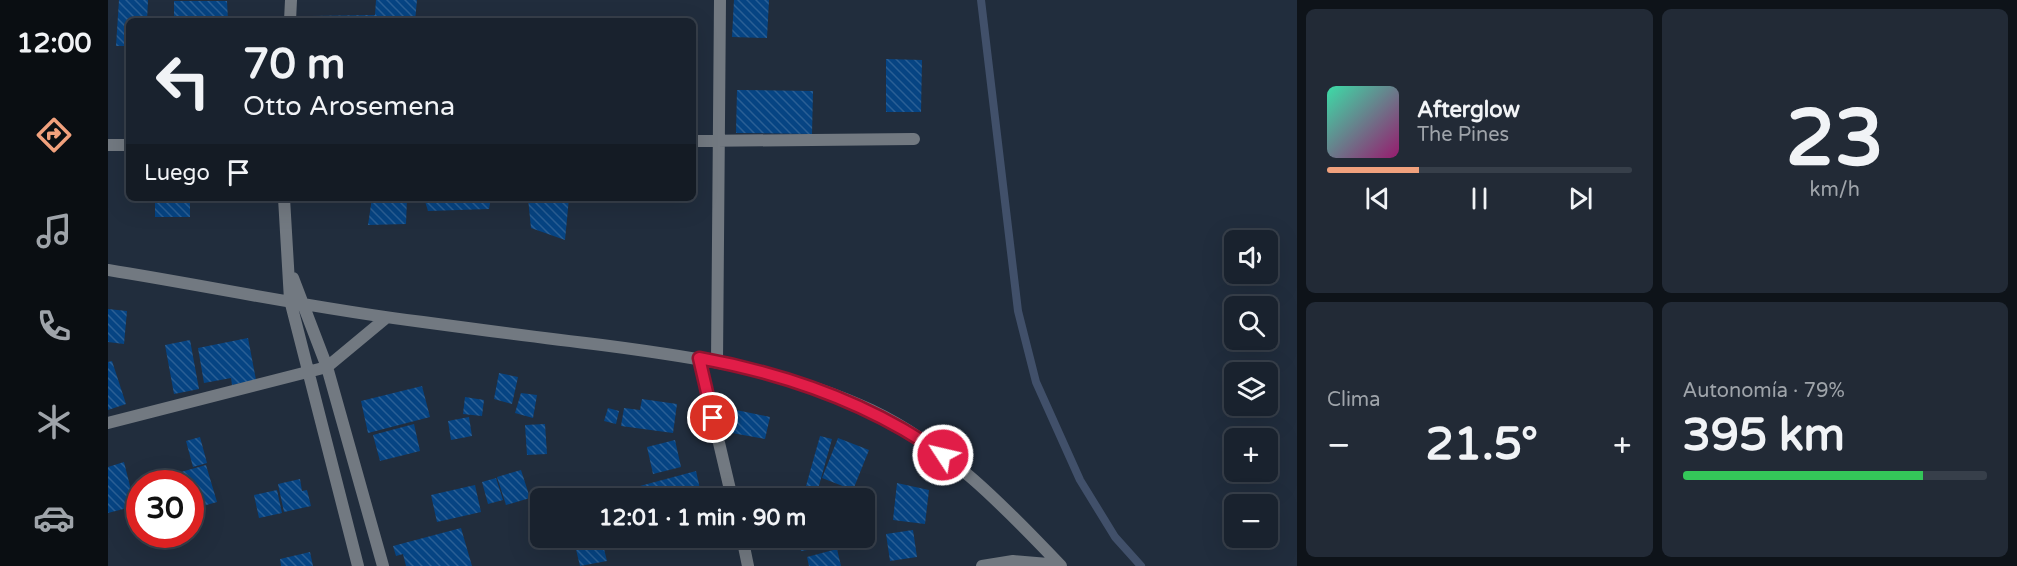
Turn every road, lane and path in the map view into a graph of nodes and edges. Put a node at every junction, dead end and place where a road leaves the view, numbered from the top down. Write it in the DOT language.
graph roads {
  1 [pos="291,0"];
  2 [pos="720,0"];
  3 [pos="290,18"];
  4 [pos="914,139"];
  5 [pos="696,141"];
  6 [pos="718,141"];
  7 [pos="108,145"];
  8 [pos="126,145"];
  9 [pos="284,201"];
  10 [pos="108,270"];
  11 [pos="296,302"];
  12 [pos="386,318"];
  13 [pos="699,358"];
  14 [pos="717,361"];
  15 [pos="327,367"];
  16 [pos="307,373"];
  17 [pos="108,423"];
  18 [pos="730,488"];
  19 [pos="744,548"];
  20 [pos="989,565"];
  21 [pos="1060,565"];
  22 [pos="358,566"];
  23 [pos="383,566"];
  24 [pos="748,566"];
  1 -- 3 [label="street"];
  2 -- 6 [label="street"];
  4 -- 6 [label="street"];
  5 -- 6 [label="street"];
  6 -- 14 [label="street"];
  7 -- 8 [label="street"];
  9 -- 11 [label="street"];
  10 -- 11 [label="street"];
  11 -- 12 [label="street"];
  11 -- 15 [label="street"];
  11 -- 16 [label="street"];
  12 -- 13 [label="street"];
  12 -- 15 [label="street"];
  13 -- 14 [label="street"];
  13 -- 18 [label="street"];
  14 -- 21 [label="street"];
  15 -- 16 [label="street"];
  15 -- 23 [label="street"];
  16 -- 17 [label="street"];
  16 -- 22 [label="street"];
  19 -- 24 [label="street"];
  20 -- 21 [label="street"];
}
